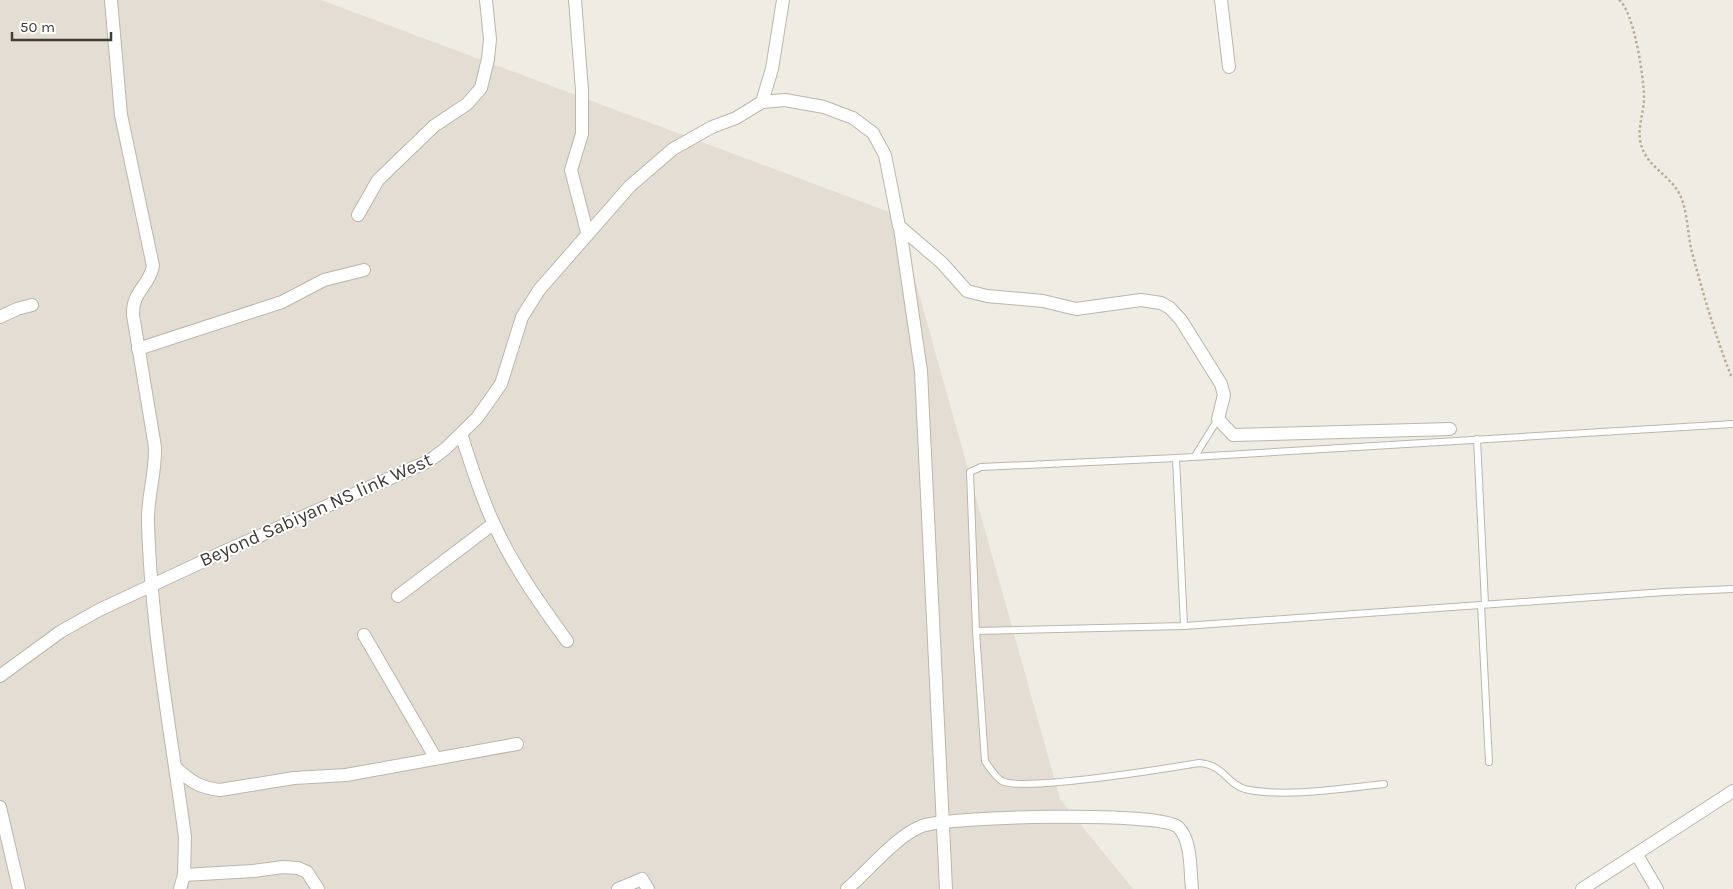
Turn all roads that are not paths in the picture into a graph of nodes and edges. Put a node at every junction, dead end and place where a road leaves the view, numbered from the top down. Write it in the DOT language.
graph roads {
  1 [pos="111,0"];
  2 [pos="486,0"];
  3 [pos="575,0"];
  4 [pos="783,0"];
  5 [pos="1221,0"];
  6 [pos="1230,67"];
  7 [pos="762,102"];
  8 [pos="358,215"];
  9 [pos="900,228"];
  10 [pos="587,232"];
  11 [pos="364,270"];
  12 [pos="32,305"];
  13 [pos="0,317"];
  14 [pos="138,349"];
  15 [pos="1218,419"];
  16 [pos="1733,424"];
  17 [pos="1450,429"];
  18 [pos="461,434"];
  19 [pos="1477,439"];
  20 [pos="1195,456"];
  21 [pos="1176,458"];
  22 [pos="493,524"];
  23 [pos="152,586"];
  24 [pos="1733,589"];
  25 [pos="398,596"];
  26 [pos="1483,605"];
  27 [pos="1184,626"];
  28 [pos="976,631"];
  29 [pos="364,635"];
  30 [pos="567,641"];
  31 [pos="0,676"];
  32 [pos="517,744"];
  33 [pos="435,757"];
  34 [pos="1489,762"];
  35 [pos="176,768"];
  36 [pos="1384,784"];
  37 [pos="1733,791"];
  38 [pos="0,807"];
  39 [pos="942,821"];
  40 [pos="1637,855"];
  41 [pos="184,875"];
  42 [pos="18,889"];
  43 [pos="180,889"];
  44 [pos="318,889"];
  45 [pos="618,889"];
  46 [pos="648,889"];
  47 [pos="847,889"];
  48 [pos="946,889"];
  49 [pos="1192,889"];
  50 [pos="1582,889"];
  51 [pos="1657,889"];
  1 -- 14 [label="street"];
  2 -- 8 [label="street"];
  3 -- 10 [label="street"];
  4 -- 7 [label="street"];
  5 -- 6 [label="street"];
  7 -- 9 [label="street"];
  7 -- 10 [label="street, Beyond Sabiyan NS link West"];
  9 -- 15 [label="street"];
  9 -- 39 [label="street"];
  10 -- 18 [label="street, Beyond Sabiyan NS link West"];
  11 -- 14 [label="street"];
  12 -- 13 [label="street"];
  14 -- 23 [label="street"];
  15 -- 17 [label="street"];
  15 -- 20 [label="lane"];
  16 -- 19 [label="lane"];
  18 -- 22 [label="street"];
  18 -- 23 [label="street, Beyond Sabiyan NS link West"];
  19 -- 20 [label="lane"];
  19 -- 26 [label="lane"];
  20 -- 21 [label="lane"];
  21 -- 27 [label="lane"];
  21 -- 28 [label="lane"];
  22 -- 25 [label="street"];
  22 -- 30 [label="street"];
  23 -- 31 [label="street, Beyond Sabiyan NS link West"];
  23 -- 35 [label="street"];
  24 -- 26 [label="lane"];
  26 -- 27 [label="lane"];
  26 -- 34 [label="lane"];
  27 -- 28 [label="lane"];
  28 -- 36 [label="lane"];
  29 -- 33 [label="street"];
  32 -- 33 [label="street"];
  33 -- 35 [label="street"];
  35 -- 41 [label="street"];
  37 -- 40 [label="street"];
  38 -- 42 [label="street"];
  39 -- 47 [label="street"];
  39 -- 48 [label="street"];
  39 -- 49 [label="street"];
  40 -- 50 [label="street"];
  40 -- 51 [label="street"];
  41 -- 43 [label="street"];
  41 -- 44 [label="street"];
  45 -- 46 [label="street"];
}
